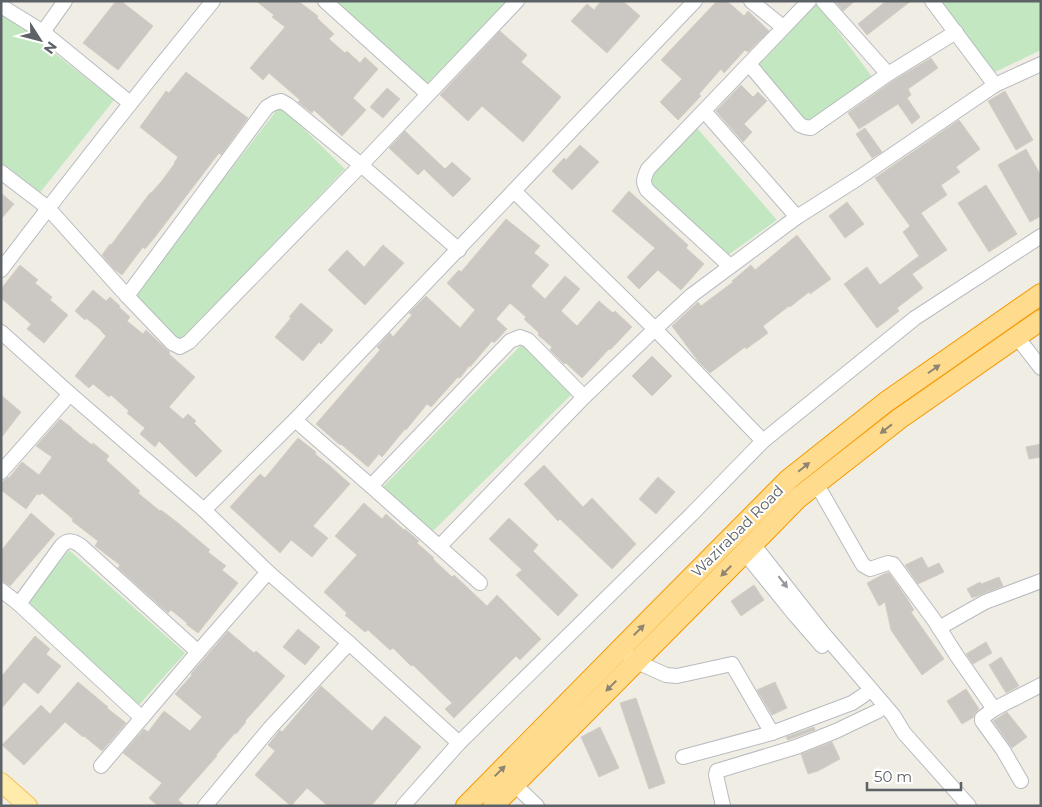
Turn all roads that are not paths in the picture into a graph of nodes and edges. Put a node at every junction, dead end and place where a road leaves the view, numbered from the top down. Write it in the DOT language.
graph roads {
  1 [pos="65,1"];
  2 [pos="213,1"];
  3 [pos="325,1"];
  4 [pos="517,1"];
  5 [pos="695,1"];
  6 [pos="751,1"];
  7 [pos="809,1"];
  8 [pos="824,1"];
  9 [pos="932,1"];
  10 [pos="1,6"];
  11 [pos="783,27"];
  12 [pos="43,32"];
  13 [pos="956,32"];
  14 [pos="749,64"];
  15 [pos="1041,64"];
  16 [pos="888,74"];
  17 [pos="995,85"];
  18 [pos="428,94"];
  19 [pos="130,103"];
  20 [pos="704,111"];
  21 [pos="361,165"];
  22 [pos="1,172"];
  23 [pos="514,191"];
  24 [pos="48,208"];
  25 [pos="797,217"];
  26 [pos="1041,236"];
  27 [pos="459,250"];
  28 [pos="730,266"];
  29 [pos="1,270"];
  30 [pos="1041,294"];
  31 [pos="127,296"];
  32 [pos="1041,320"];
  33 [pos="654,329"];
  34 [pos="1,332"];
  35 [pos="1017,337"];
  36 [pos="1041,368"];
  37 [pos="899,393"];
  38 [pos="70,394"];
  39 [pos="584,397"];
  40 [pos="912,410"];
  41 [pos="295,420"];
  42 [pos="763,441"];
  43 [pos="1,472"];
  44 [pos="816,483"];
  45 [pos="371,486"];
  46 [pos="204,510"];
  47 [pos="440,546"];
  48 [pos="749,548"];
  49 [pos="268,572"];
  50 [pos="1041,581"];
  51 [pos="480,582"];
  52 [pos="1,590"];
  53 [pos="18,604"];
  54 [pos="939,628"];
  55 [pos="349,643"];
  56 [pos="198,652"];
  57 [pos="628,655"];
  58 [pos="1041,685"];
  59 [pos="864,695"];
  60 [pos="994,709"];
  61 [pos="878,712"];
  62 [pos="142,718"];
  63 [pos="772,733"];
  64 [pos="904,733"];
  65 [pos="460,744"];
  66 [pos="683,757"];
  67 [pos="101,766"];
  68 [pos="1021,781"];
  69 [pos="1,782"];
  70 [pos="514,784"];
  71 [pos="1,798"];
  72 [pos="10,806"];
  73 [pos="28,806"];
  74 [pos="206,806"];
  75 [pos="403,806"];
  76 [pos="466,806"];
  77 [pos="493,806"];
  78 [pos="537,806"];
  79 [pos="723,806"];
  80 [pos="969,806"];
  1 -- 12 [label="street"];
  2 -- 19 [label="street"];
  3 -- 18 [label="street"];
  4 -- 18 [label="street"];
  5 -- 23 [label="street"];
  6 -- 11 [label="street"];
  7 -- 11 [label="street"];
  8 -- 16 [label="street"];
  9 -- 13 [label="street"];
  10 -- 12 [label="street"];
  11 -- 14 [label="street"];
  12 -- 19 [label="street"];
  13 -- 16 [label="street"];
  13 -- 17 [label="street"];
  14 -- 16 [label="street"];
  14 -- 20 [label="street"];
  15 -- 17 [label="street"];
  17 -- 25 [label="street"];
  18 -- 21 [label="street"];
  19 -- 24 [label="street"];
  20 -- 25 [label="street"];
  20 -- 28 [label="street"];
  21 -- 27 [label="street"];
  21 -- 31 [label="street"];
  21 -- 31 [label="street"];
  22 -- 24 [label="street"];
  23 -- 27 [label="street"];
  23 -- 33 [label="street"];
  24 -- 29 [label="street"];
  24 -- 31 [label="street"];
  25 -- 28 [label="street"];
  26 -- 42 [label="street"];
  27 -- 41 [label="street"];
  28 -- 33 [label="street"];
  37 -- 30 [label="highway, Wazirabad Road, one-way"];
  32 -- 35 [label="highway, Wazirabad Road"];
  33 -- 39 [label="street"];
  33 -- 42 [label="street"];
  34 -- 38 [label="street"];
  35 -- 36 [label="street"];
  35 -- 40 [label="highway, Wazirabad Road"];
  37 -- 40 [label="main road"];
  57 -- 37 [label="highway, Wazirabad Road, one-way"];
  38 -- 43 [label="street"];
  38 -- 46 [label="street"];
  39 -- 45 [label="street"];
  39 -- 47 [label="street"];
  40 -- 44 [label="highway, Wazirabad Road, one-way"];
  41 -- 45 [label="street"];
  41 -- 46 [label="street"];
  42 -- 65 [label="street"];
  44 -- 48 [label="highway, Wazirabad Road"];
  44 -- 54 [label="street"];
  45 -- 47 [label="street"];
  46 -- 49 [label="street"];
  47 -- 51 [label="street"];
  48 -- 57 [label="highway, Wazirabad Road, one-way"];
  48 -- 59 [label="street"];
  48 -- 64 [label="street, one-way"];
  49 -- 55 [label="street"];
  49 -- 56 [label="street"];
  50 -- 54 [label="street"];
  52 -- 53 [label="street"];
  53 -- 56 [label="street"];
  53 -- 62 [label="street"];
  54 -- 60 [label="street"];
  55 -- 65 [label="street"];
  55 -- 74 [label="street"];
  56 -- 62 [label="street"];
  57 -- 63 [label="street"];
  57 -- 70 [label="highway, Wazirabad Road, one-way"];
  76 -- 57 [label="highway, Wazirabad Road, one-way"];
  58 -- 60 [label="street"];
  59 -- 61 [label="street"];
  59 -- 63 [label="street"];
  60 -- 68 [label="street"];
  61 -- 64 [label="street"];
  61 -- 79 [label="street"];
  62 -- 67 [label="street"];
  63 -- 66 [label="street"];
  64 -- 80 [label="street"];
  65 -- 75 [label="street"];
  69 -- 73 [label="main road"];
  70 -- 77 [label="highway, Wazirabad Road"];
  70 -- 78 [label="street"];
  71 -- 72 [label="main road"];
}
